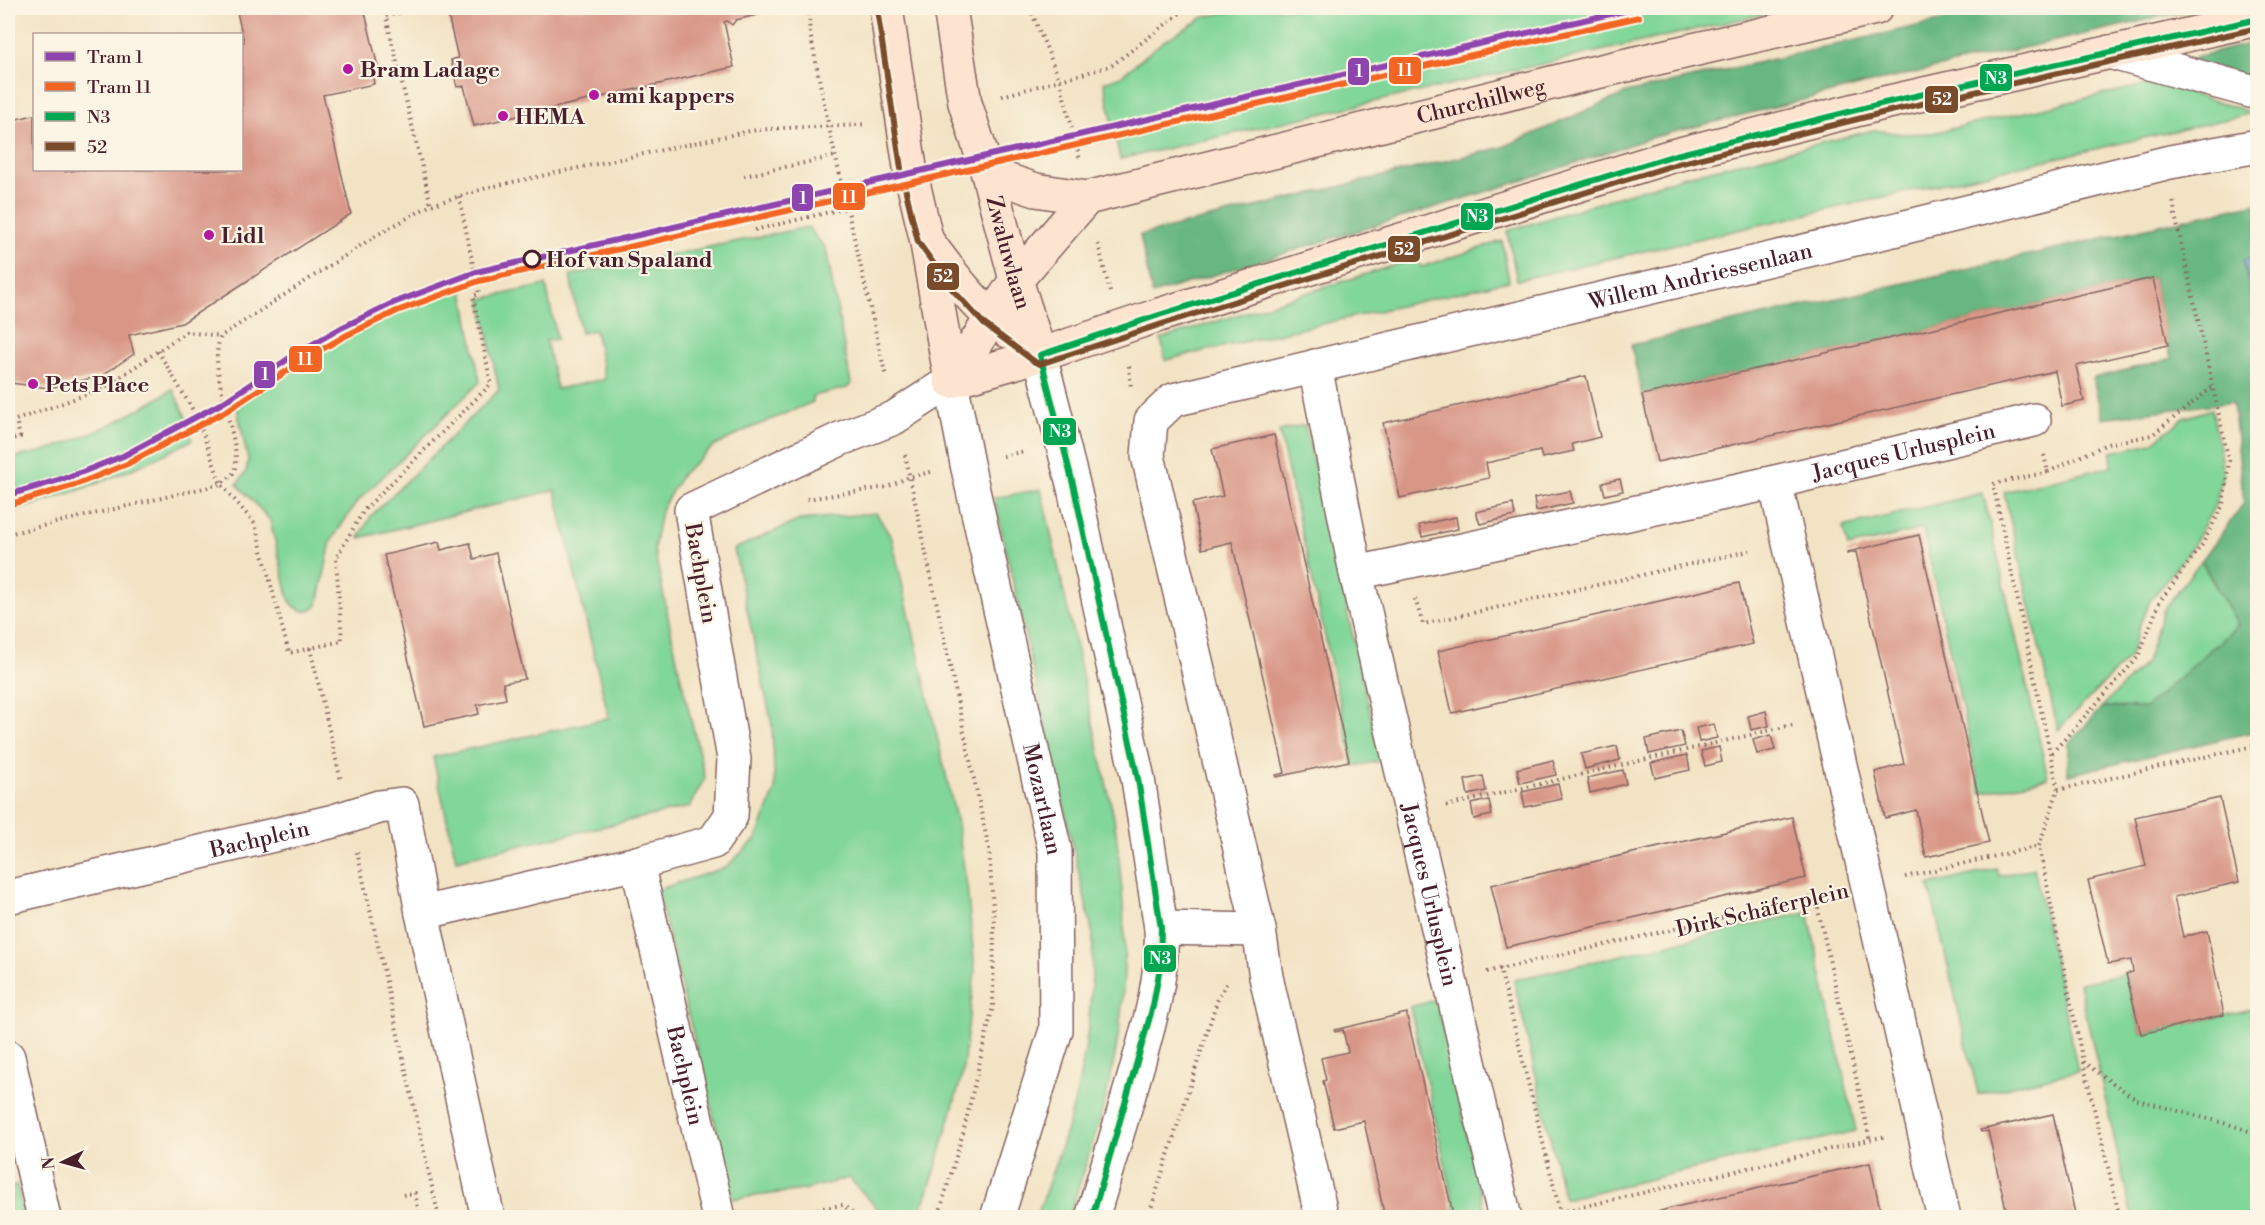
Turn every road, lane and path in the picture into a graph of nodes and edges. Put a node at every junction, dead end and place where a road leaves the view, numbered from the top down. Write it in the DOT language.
graph roads {
  1 [pos="384,8"];
  2 [pos="423,8"];
  3 [pos="808,8"];
  4 [pos="886,8"];
  5 [pos="950,8"];
  6 [pos="1030,8"];
  7 [pos="1187,8"];
  8 [pos="1876,8"];
  9 [pos="385,16"];
  10 [pos="2258,20"];
  11 [pos="2109,52"];
  12 [pos="2258,93"];
  13 [pos="829,128"];
  14 [pos="2258,146"];
  15 [pos="836,156"];
  16 [pos="2170,162"];
  17 [pos="988,174"];
  18 [pos="744,176"];
  19 [pos="459,196"];
  20 [pos="1087,198"];
  21 [pos="431,206"];
  22 [pos="846,208"];
  23 [pos="755,230"];
  24 [pos="926,238"];
  25 [pos="1016,280"];
  26 [pos="991,318"];
  27 [pos="221,336"];
  28 [pos="158,351"];
  29 [pos="1040,355"];
  30 [pos="1315,366"];
  31 [pos="951,381"];
  32 [pos="2214,386"];
  33 [pos="894,418"];
  34 [pos="2034,420"];
  35 [pos="8,440"];
  36 [pos="2048,472"];
  37 [pos="1775,482"];
  38 [pos="221,484"];
  39 [pos="8,534"];
  40 [pos="1789,542"];
  41 [pos="1405,562"];
  42 [pos="1356,573"];
  43 [pos="310,648"];
  44 [pos="1828,717"];
  45 [pos="2258,745"];
  46 [pos="2051,754"];
  47 [pos="2058,790"];
  48 [pos="1412,814"];
  49 [pos="349,817"];
  50 [pos="2039,846"];
  51 [pos="637,862"];
  52 [pos="1867,885"];
  53 [pos="1815,896"];
  54 [pos="8,897"];
  55 [pos="422,913"];
  56 [pos="1161,928"];
  57 [pos="1259,930"];
  58 [pos="1500,968"];
  59 [pos="1228,980"];
  60 [pos="1450,981"];
  61 [pos="8,1057"];
  62 [pos="2084,1062"];
  63 [pos="1923,1128"];
  64 [pos="2258,1134"];
  65 [pos="1870,1140"];
  66 [pos="402,1195"];
  67 [pos="1560,1212"];
  68 [pos="44,1218"];
  69 [pos="420,1218"];
  70 [pos="439,1218"];
  71 [pos="488,1218"];
  72 [pos="719,1218"];
  73 [pos="758,1218"];
  74 [pos="858,1218"];
  75 [pos="938,1218"];
  76 [pos="997,1218"];
  77 [pos="1092,1218"];
  78 [pos="1148,1218"];
  79 [pos="1322,1218"];
  80 [pos="1505,1218"];
  81 [pos="1536,1218"];
  82 [pos="1944,1218"];
  83 [pos="2120,1218"];
  1 -- 9 [label="path"];
  2 -- 9 [label="path"];
  3 -- 13 [label="path"];
  4 -- 24 [label="main road"];
  5 -- 17 [label="main road, Zwaluwlaan"];
  6 -- 7 [label="path"];
  8 -- 20 [label="main road, Churchillweg"];
  9 -- 21 [label="path"];
  10 -- 11 [label="main road"];
  11 -- 12 [label="street"];
  11 -- 29 [label="main road"];
  13 -- 15 [label="path"];
  13 -- 19 [label="path"];
  14 -- 16 [label="street, Willem Andriessenlaan"];
  15 -- 18 [label="path"];
  15 -- 22 [label="path"];
  16 -- 30 [label="street, Willem Andriessenlaan"];
  16 -- 32 [label="path"];
  17 -- 20 [label="main road, Churchillweg"];
  17 -- 25 [label="main road, Zwaluwlaan"];
  19 -- 21 [label="path"];
  19 -- 43 [label="path"];
  20 -- 25 [label="main road"];
  21 -- 27 [label="path"];
  22 -- 23 [label="path"];
  22 -- 33 [label="path"];
  24 -- 26 [label="main road"];
  24 -- 31 [label="main road"];
  25 -- 26 [label="main road"];
  25 -- 29 [label="main road, Zwaluwlaan"];
  26 -- 29 [label="main road"];
  26 -- 31 [label="main road"];
  27 -- 28 [label="path"];
  27 -- 38 [label="path"];
  28 -- 35 [label="path"];
  28 -- 38 [label="path"];
  29 -- 31 [label="main road"];
  29 -- 56 [label="street"];
  30 -- 42 [label="street, Jacques Urlusplein"];
  30 -- 57 [label="street, Willem Andriessenlaan"];
  31 -- 33 [label="street, Bachplein"];
  31 -- 76 [label="street, Mozartlaan"];
  32 -- 36 [label="path"];
  32 -- 46 [label="path"];
  33 -- 51 [label="street, Bachplein"];
  33 -- 75 [label="path"];
  34 -- 36 [label="path"];
  34 -- 37 [label="street, Jacques Urlusplein"];
  36 -- 46 [label="path"];
  37 -- 40 [label="street"];
  37 -- 41 [label="street, Jacques Urlusplein"];
  38 -- 39 [label="path"];
  38 -- 43 [label="path"];
  40 -- 41 [label="path"];
  40 -- 44 [label="street"];
  41 -- 42 [label="street, Jacques Urlusplein"];
  42 -- 48 [label="street, Jacques Urlusplein"];
  43 -- 49 [label="path"];
  44 -- 48 [label="path"];
  44 -- 52 [label="street"];
  45 -- 47 [label="path"];
  46 -- 47 [label="path"];
  47 -- 50 [label="path"];
  48 -- 60 [label="street, Jacques Urlusplein"];
  49 -- 54 [label="street, Bachplein"];
  49 -- 55 [label="street, Bachplein"];
  49 -- 70 [label="path"];
  50 -- 52 [label="path"];
  50 -- 62 [label="path"];
  51 -- 55 [label="street, Bachplein"];
  51 -- 72 [label="street, Bachplein"];
  52 -- 53 [label="path, Dirk Schäferplein"];
  52 -- 63 [label="street, Dirk Schäferplein"];
  53 -- 58 [label="path, Dirk Schäferplein"];
  53 -- 65 [label="path"];
  55 -- 71 [label="street, Bachplein"];
  56 -- 57 [label="street"];
  56 -- 77 [label="street"];
  57 -- 79 [label="street"];
  58 -- 60 [label="path, Dirk Schäferplein"];
  58 -- 67 [label="path"];
  59 -- 78 [label="path"];
  60 -- 80 [label="street, Jacques Urlusplein"];
  61 -- 68 [label="street"];
  62 -- 64 [label="path"];
  62 -- 83 [label="path"];
  63 -- 65 [label="path"];
  63 -- 82 [label="street, Dirk Schäferplein"];
  65 -- 67 [label="path"];
  66 -- 69 [label="path"];
  67 -- 81 [label="path"];
  73 -- 74 [label="path"];
}
